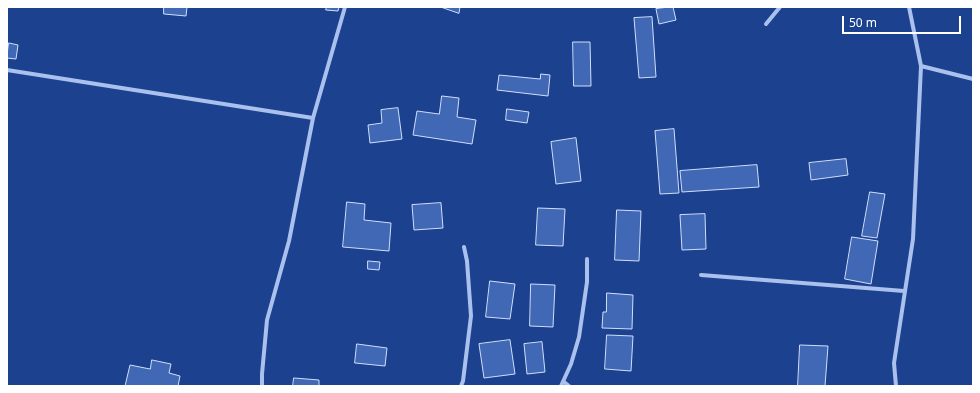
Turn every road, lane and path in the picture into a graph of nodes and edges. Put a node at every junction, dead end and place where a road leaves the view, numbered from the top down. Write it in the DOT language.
graph roads {
  1 [pos="346,7"];
  2 [pos="780,7"];
  3 [pos="910,7"];
  4 [pos="766,24"];
  5 [pos="920,66"];
  6 [pos="7,70"];
  7 [pos="973,79"];
  8 [pos="313,118"];
  9 [pos="464,248"];
  10 [pos="586,259"];
  11 [pos="701,275"];
  12 [pos="904,291"];
  13 [pos="562,384"];
  14 [pos="262,386"];
  15 [pos="461,386"];
  16 [pos="569,386"];
  17 [pos="896,386"];
  1 -- 8 [label="street"];
  2 -- 4 [label="street"];
  3 -- 5 [label="street"];
  5 -- 7 [label="street"];
  5 -- 12 [label="street"];
  6 -- 8 [label="street"];
  8 -- 14 [label="street"];
  9 -- 15 [label="street"];
  10 -- 13 [label="street"];
  11 -- 12 [label="street"];
  12 -- 17 [label="street"];
  13 -- 16 [label="street"];
}
